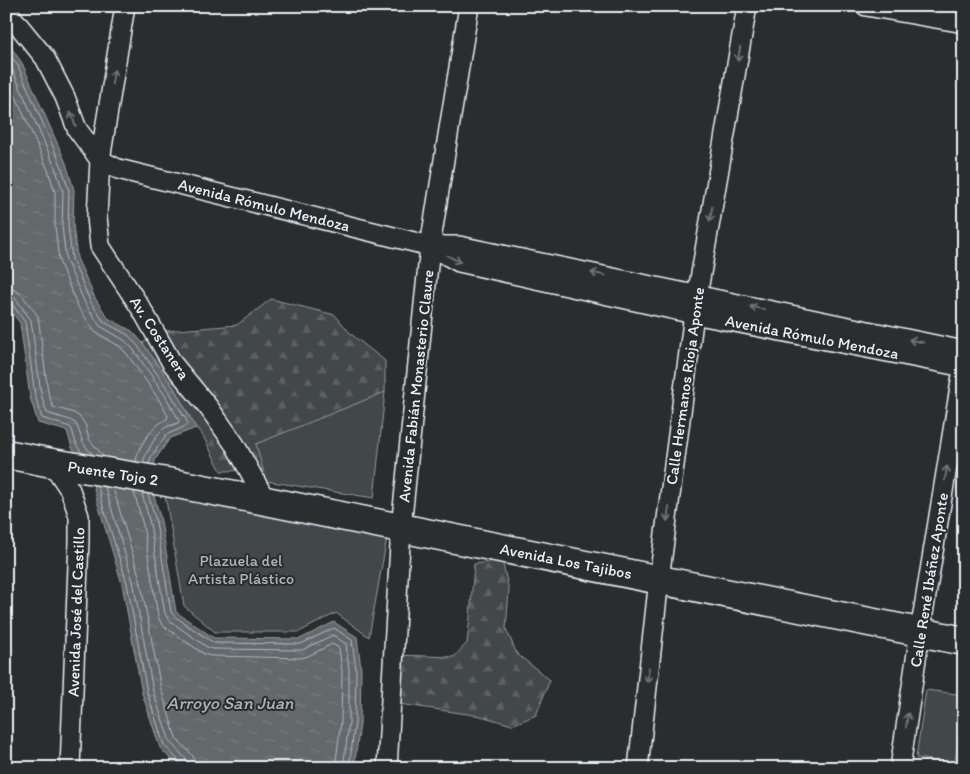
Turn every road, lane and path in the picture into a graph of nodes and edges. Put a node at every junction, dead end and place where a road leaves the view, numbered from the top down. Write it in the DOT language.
graph roads {
  1 [pos="125,6"];
  2 [pos="469,6"];
  3 [pos="747,6"];
  4 [pos="866,6"];
  5 [pos="6,10"];
  6 [pos="964,22"];
  7 [pos="100,160"];
  8 [pos="430,246"];
  9 [pos="698,295"];
  10 [pos="694,314"];
  11 [pos="964,351"];
  12 [pos="964,365"];
  13 [pos="6,454"];
  14 [pos="55,464"];
  15 [pos="167,482"];
  16 [pos="266,501"];
  17 [pos="401,528"];
  18 [pos="659,580"];
  19 [pos="920,632"];
  20 [pos="964,641"];
  21 [pos="70,768"];
  22 [pos="387,768"];
  23 [pos="638,768"];
  24 [pos="900,768"];
  7 -- 1 [label="street, Av. Costanera, one-way"];
  2 -- 8 [label="street, Avenida Fabián Monasterio Claure"];
  3 -- 9 [label="street, Calle Hermanos Rioja Aponte, one-way"];
  4 -- 6 [label="street"];
  7 -- 5 [label="street, one-way"];
  7 -- 8 [label="street, Avenida Rómulo Mendoza"];
  7 -- 16 [label="street, Av. Costanera"];
  9 -- 8 [label="street, Avenida Rómulo Mendoza, one-way"];
  8 -- 10 [label="street, Avenida Rómulo Mendoza, one-way"];
  8 -- 17 [label="street, Avenida Fabián Monasterio Claure"];
  9 -- 10 [label="street, Calle Hermanos Rioja Aponte"];
  11 -- 9 [label="street, Avenida Rómulo Mendoza, one-way"];
  10 -- 12 [label="street, Avenida Rómulo Mendoza"];
  10 -- 18 [label="street, Calle Hermanos Rioja Aponte, one-way"];
  19 -- 12 [label="street, Calle René Ibáñez Aponte, one-way"];
  13 -- 14 [label="main road, Puente Tojo 2"];
  14 -- 15 [label="main road, Puente Tojo 2"];
  14 -- 21 [label="street, Avenida José del Castillo"];
  15 -- 16 [label="main road, Avenida Los Tajibos"];
  16 -- 17 [label="main road, Avenida Los Tajibos"];
  17 -- 18 [label="main road, Avenida Los Tajibos"];
  17 -- 22 [label="street, Avenida Fabián Monasterio Claure"];
  18 -- 19 [label="main road, Avenida Los Tajibos"];
  18 -- 23 [label="street, Calle Hermanos Rioja Aponte, one-way"];
  19 -- 20 [label="main road, Avenida Los Tajibos"];
  24 -- 19 [label="street, Calle René Ibáñez Aponte, one-way"];
}
